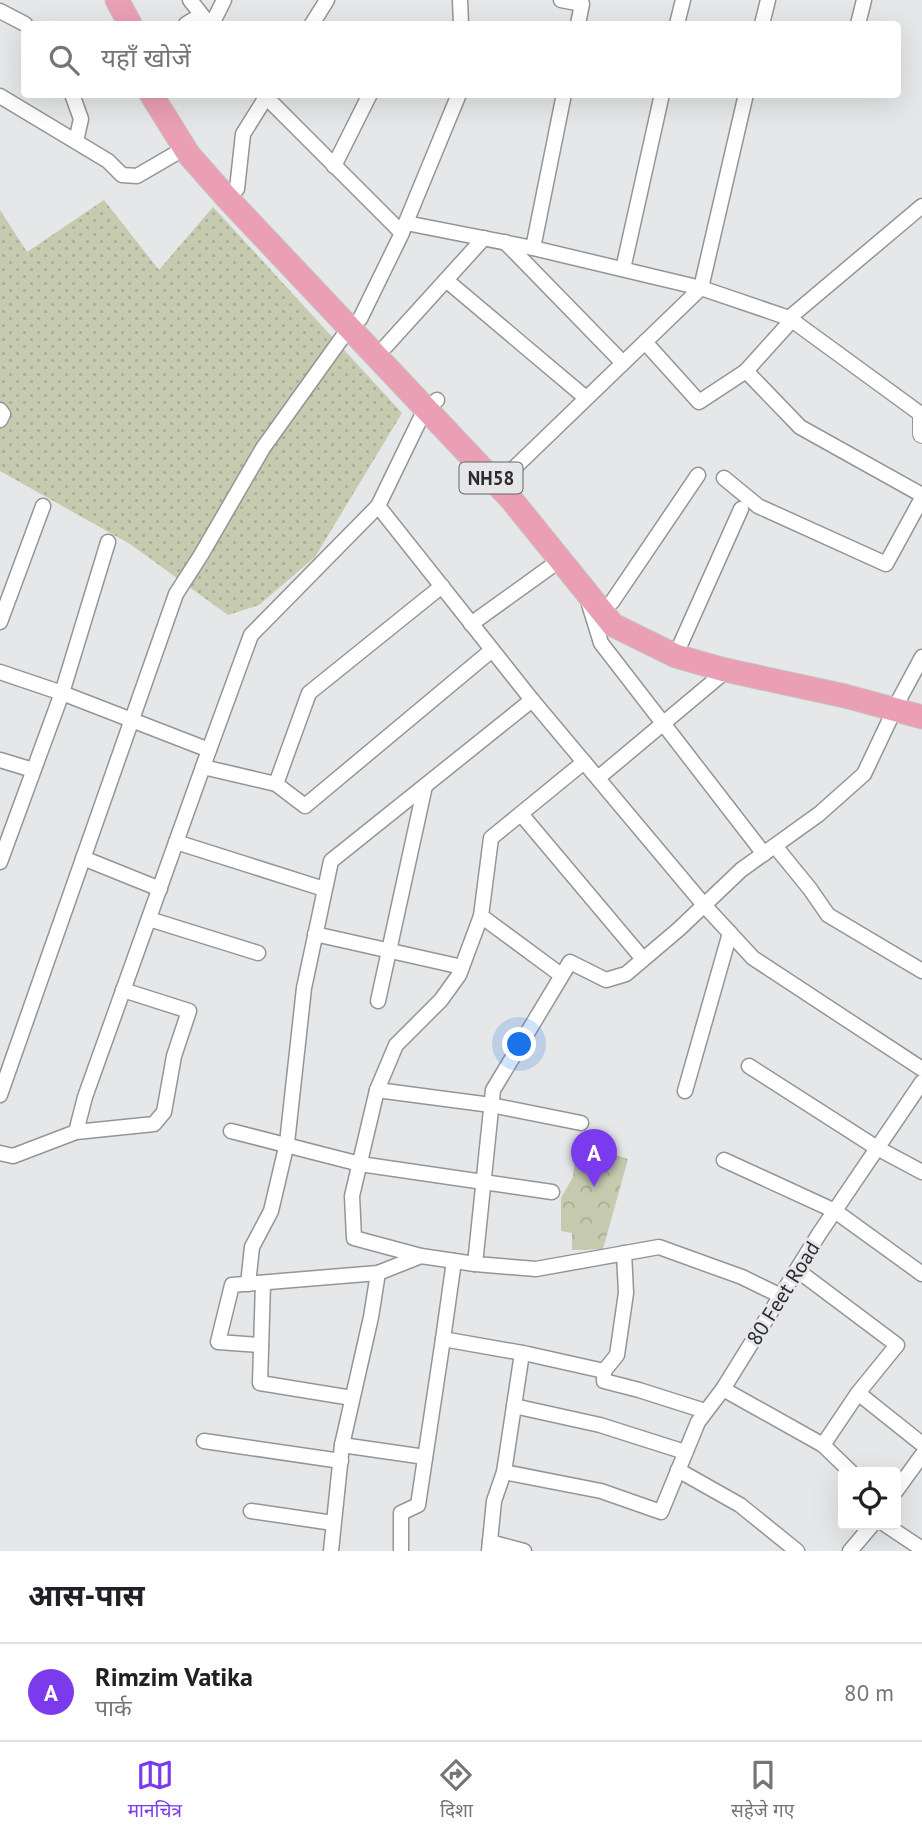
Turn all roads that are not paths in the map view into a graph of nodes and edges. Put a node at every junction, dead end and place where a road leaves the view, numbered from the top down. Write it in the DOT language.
graph roads {
  1 [pos="102,0"];
  2 [pos="117,0"];
  3 [pos="190,0"];
  4 [pos="224,0"];
  5 [pos="327,0"];
  6 [pos="460,0"];
  7 [pos="561,0"];
  8 [pos="683,0"];
  9 [pos="768,0"];
  10 [pos="864,0"];
  11 [pos="582,2"];
  12 [pos="0,11"];
  13 [pos="113,21"];
  14 [pos="128,21"];
  15 [pos="207,21"];
  16 [pos="314,21"];
  17 [pos="461,21"];
  18 [pos="579,21"];
  19 [pos="678,21"];
  20 [pos="763,21"];
  21 [pos="860,21"];
  22 [pos="21,22"];
  23 [pos="0,96"];
  24 [pos="73,98"];
  25 [pos="154,98"];
  26 [pos="169,98"];
  27 [pos="265,98"];
  28 [pos="268,98"];
  29 [pos="368,98"];
  30 [pos="457,98"];
  31 [pos="563,98"];
  32 [pos="661,98"];
  33 [pos="745,98"];
  34 [pos="76,141"];
  35 [pos="185,148"];
  36 [pos="334,166"];
  37 [pos="237,189"];
  38 [pos="922,206"];
  39 [pos="404,228"];
  40 [pos="484,238"];
  41 [pos="505,242"];
  42 [pos="533,248"];
  43 [pos="623,269"];
  44 [pos="446,280"];
  45 [pos="701,288"];
  46 [pos="791,319"];
  47 [pos="355,324"];
  48 [pos="645,342"];
  49 [pos="386,346"];
  50 [pos="623,363"];
  51 [pos="746,371"];
  52 [pos="586,398"];
  53 [pos="431,405"];
  54 [pos="0,410"];
  55 [pos="922,415"];
  56 [pos="0,420"];
  57 [pos="922,435"];
  58 [pos="507,474"];
  59 [pos="698,475"];
  60 [pos="724,478"];
  61 [pos="922,496"];
  62 [pos="43,506"];
  63 [pos="378,506"];
  64 [pos="741,509"];
  65 [pos="108,542"];
  66 [pos="560,560"];
  67 [pos="442,586"];
  68 [pos="586,593"];
  69 [pos="4,597"];
  70 [pos="612,602"];
  71 [pos="0,622"];
  72 [pos="471,624"];
  73 [pos="681,643"];
  74 [pos="492,650"];
  75 [pos="922,657"];
  76 [pos="727,670"];
  77 [pos="0,672"];
  78 [pos="62,693"];
  79 [pos="532,701"];
  80 [pos="905,704"];
  81 [pos="922,718"];
  82 [pos="132,720"];
  83 [pos="663,724"];
  84 [pos="209,750"];
  85 [pos="0,760"];
  86 [pos="584,762"];
  87 [pos="203,767"];
  88 [pos="33,770"];
  89 [pos="597,778"];
  90 [pos="276,784"];
  91 [pos="425,786"];
  92 [pos="521,814"];
  93 [pos="4,838"];
  94 [pos="176,842"];
  95 [pos="769,850"];
  96 [pos="83,858"];
  97 [pos="0,862"];
  98 [pos="160,889"];
  99 [pos="324,889"];
  100 [pos="704,905"];
  101 [pos="481,916"];
  102 [pos="149,919"];
  103 [pos="730,933"];
  104 [pos="315,934"];
  105 [pos="390,950"];
  106 [pos="258,953"];
  107 [pos="643,959"];
  108 [pos="462,967"];
  109 [pos="922,971"];
  110 [pos="561,975"];
  111 [pos="124,989"];
  112 [pos="378,1001"];
  113 [pos="192,1008"];
  114 [pos="749,1066"];
  115 [pos="922,1069"];
  116 [pos="922,1082"];
  117 [pos="377,1090"];
  118 [pos="685,1091"];
  119 [pos="0,1095"];
  120 [pos="491,1105"];
  121 [pos="581,1123"];
  122 [pos="231,1130"];
  123 [pos="76,1132"];
  124 [pos="287,1143"];
  125 [pos="877,1148"];
  126 [pos="0,1153"];
  127 [pos="724,1160"];
  128 [pos="360,1164"];
  129 [pos="922,1172"];
  130 [pos="482,1182"];
  131 [pos="552,1192"];
  132 [pos="835,1211"];
  133 [pos="624,1253"];
  134 [pos="421,1256"];
  135 [pos="454,1261"];
  136 [pos="475,1264"];
  137 [pos="797,1270"];
  138 [pos="378,1273"];
  139 [pos="922,1274"];
  140 [pos="255,1284"];
  141 [pos="781,1296"];
  142 [pos="443,1339"];
  143 [pos="261,1345"];
  144 [pos="522,1353"];
  145 [pos="604,1371"];
  146 [pos="723,1389"];
  147 [pos="858,1393"];
  148 [pos="352,1398"];
  149 [pos="514,1406"];
  150 [pos="705,1411"];
  151 [pos="204,1441"];
  152 [pos="922,1444"];
  153 [pos="342,1445"];
  154 [pos="823,1445"];
  155 [pos="685,1452"];
  156 [pos="922,1455"];
  157 [pos="425,1457"];
  158 [pos="341,1461"];
  159 [pos="846,1467"];
  160 [pos="678,1469"];
  161 [pos="504,1472"];
  162 [pos="901,1483"];
  163 [pos="251,1511"];
  164 [pos="333,1523"];
  165 [pos="868,1530"];
  166 [pos="894,1530"];
  167 [pos="489,1547"];
  168 [pos="922,1549"];
  169 [pos="331,1551"];
  170 [pos="401,1551"];
  171 [pos="524,1551"];
  172 [pos="797,1551"];
  173 [pos="850,1551"];
  1 -- 13 [label="highway"];
  2 -- 14 [label="highway"];
  3 -- 15 [label="street"];
  4 -- 15 [label="street"];
  5 -- 16 [label="street"];
  6 -- 17 [label="street"];
  7 -- 11 [label="street"];
  8 -- 19 [label="street"];
  9 -- 20 [label="street"];
  10 -- 21 [label="street"];
  11 -- 18 [label="street"];
  12 -- 22 [label="street"];
  23 -- 34 [label="street"];
  24 -- 34 [label="street"];
  25 -- 35 [label="highway, NH58"];
  26 -- 37 [label="highway, NH58"];
  27 -- 37 [label="street"];
  28 -- 36 [label="street"];
  29 -- 36 [label="street"];
  30 -- 39 [label="street"];
  31 -- 42 [label="street"];
  32 -- 43 [label="street"];
  33 -- 45 [label="street"];
  34 -- 35 [label="street"];
  35 -- 47 [label="highway, NH58"];
  36 -- 39 [label="street"];
  37 -- 47 [label="highway, NH58"];
  38 -- 46 [label="street"];
  39 -- 40 [label="street"];
  39 -- 47 [label="street"];
  40 -- 41 [label="street"];
  40 -- 44 [label="street"];
  41 -- 42 [label="street"];
  41 -- 50 [label="street"];
  42 -- 43 [label="street"];
  43 -- 45 [label="street"];
  44 -- 49 [label="street"];
  44 -- 52 [label="street"];
  45 -- 46 [label="street"];
  45 -- 48 [label="street"];
  46 -- 51 [label="street"];
  46 -- 55 [label="street"];
  47 -- 49 [label="highway, NH58"];
  47 -- 53 [label="highway, NH58"];
  47 -- 82 [label="street"];
  48 -- 50 [label="street"];
  48 -- 51 [label="street"];
  49 -- 53 [label="highway, NH58"];
  50 -- 52 [label="street"];
  51 -- 61 [label="street"];
  52 -- 58 [label="street"];
  53 -- 58 [label="highway, NH58"];
  53 -- 63 [label="street"];
  53 -- 66 [label="highway, NH58"];
  54 -- 56 [label="street"];
  55 -- 57 [label="street"];
  58 -- 70 [label="highway, NH58"];
  59 -- 70 [label="street"];
  60 -- 61 [label="street"];
  62 -- 69 [label="street"];
  63 -- 67 [label="street"];
  63 -- 84 [label="street"];
  64 -- 73 [label="street"];
  65 -- 78 [label="street"];
  66 -- 68 [label="highway, NH58"];
  66 -- 72 [label="street"];
  67 -- 72 [label="street"];
  67 -- 90 [label="street"];
  68 -- 76 [label="highway, NH58"];
  68 -- 83 [label="street"];
  69 -- 71 [label="street"];
  70 -- 73 [label="highway, NH58"];
  72 -- 74 [label="street"];
  73 -- 80 [label="highway, NH58"];
  74 -- 79 [label="street"];
  74 -- 90 [label="street"];
  75 -- 80 [label="street"];
  76 -- 80 [label="highway, NH58"];
  76 -- 83 [label="street"];
  77 -- 78 [label="street"];
  78 -- 82 [label="street"];
  78 -- 88 [label="street"];
  79 -- 86 [label="street"];
  79 -- 91 [label="street"];
  80 -- 81 [label="highway, NH58"];
  80 -- 95 [label="street"];
  82 -- 84 [label="street"];
  82 -- 96 [label="street"];
  83 -- 89 [label="street"];
  83 -- 95 [label="street"];
  84 -- 87 [label="street"];
  85 -- 88 [label="street"];
  86 -- 89 [label="street"];
  86 -- 92 [label="street"];
  87 -- 90 [label="street"];
  87 -- 94 [label="street"];
  88 -- 93 [label="street"];
  89 -- 100 [label="street"];
  91 -- 99 [label="street"];
  91 -- 105 [label="street"];
  92 -- 101 [label="street"];
  92 -- 107 [label="street"];
  93 -- 97 [label="street"];
  94 -- 98 [label="street"];
  94 -- 99 [label="street"];
  95 -- 100 [label="street"];
  95 -- 109 [label="street"];
  96 -- 98 [label="street"];
  96 -- 119 [label="street"];
  98 -- 102 [label="street"];
  99 -- 104 [label="street"];
  100 -- 103 [label="street"];
  100 -- 107 [label="street"];
  101 -- 108 [label="street"];
  101 -- 110 [label="street"];
  102 -- 106 [label="street"];
  102 -- 111 [label="street"];
  103 -- 115 [label="street"];
  103 -- 118 [label="street"];
  104 -- 105 [label="street"];
  104 -- 124 [label="street"];
  105 -- 108 [label="street"];
  105 -- 112 [label="street"];
  107 -- 110 [label="street"];
  108 -- 117 [label="street"];
  110 -- 120 [label="street"];
  111 -- 113 [label="street"];
  111 -- 123 [label="street"];
  111 -- 123 [label="street"];
  114 -- 125 [label="street"];
  116 -- 125 [label="street, 80 Feet Road"];
  117 -- 120 [label="street"];
  117 -- 128 [label="street"];
  120 -- 121 [label="street"];
  120 -- 130 [label="street"];
  122 -- 124 [label="street"];
  123 -- 126 [label="street"];
  124 -- 128 [label="street"];
  124 -- 140 [label="street"];
  125 -- 129 [label="street"];
  125 -- 132 [label="street, 80 Feet Road"];
  127 -- 132 [label="street"];
  128 -- 130 [label="street"];
  128 -- 134 [label="street"];
  130 -- 131 [label="street"];
  130 -- 136 [label="street"];
  132 -- 137 [label="street, 80 Feet Road"];
  132 -- 139 [label="street"];
  133 -- 136 [label="street"];
  133 -- 141 [label="street"];
  133 -- 145 [label="street"];
  134 -- 135 [label="street"];
  134 -- 138 [label="street"];
  135 -- 136 [label="street"];
  135 -- 142 [label="street"];
  137 -- 141 [label="street, 80 Feet Road"];
  137 -- 147 [label="street"];
  138 -- 140 [label="street"];
  138 -- 148 [label="street"];
  140 -- 143 [label="street"];
  140 -- 143 [label="street"];
  141 -- 146 [label="street, 80 Feet Road"];
  142 -- 144 [label="street"];
  142 -- 157 [label="street"];
  143 -- 148 [label="street"];
  144 -- 145 [label="street"];
  144 -- 149 [label="street"];
  145 -- 150 [label="street"];
  146 -- 150 [label="street, 80 Feet Road"];
  146 -- 154 [label="street"];
  147 -- 152 [label="street"];
  147 -- 154 [label="street"];
  148 -- 153 [label="street"];
  149 -- 155 [label="street"];
  149 -- 161 [label="street"];
  150 -- 155 [label="street, 80 Feet Road"];
  151 -- 158 [label="street"];
  153 -- 157 [label="street"];
  153 -- 158 [label="street"];
  154 -- 159 [label="street"];
  155 -- 160 [label="street, 80 Feet Road"];
  156 -- 162 [label="street"];
  157 -- 170 [label="street"];
  158 -- 164 [label="street"];
  160 -- 161 [label="street, 80 Feet Road"];
  160 -- 172 [label="street"];
  161 -- 167 [label="street"];
  163 -- 164 [label="street"];
  164 -- 169 [label="street"];
  165 -- 173 [label="street"];
  166 -- 168 [label="street"];
  167 -- 171 [label="street"];
}
